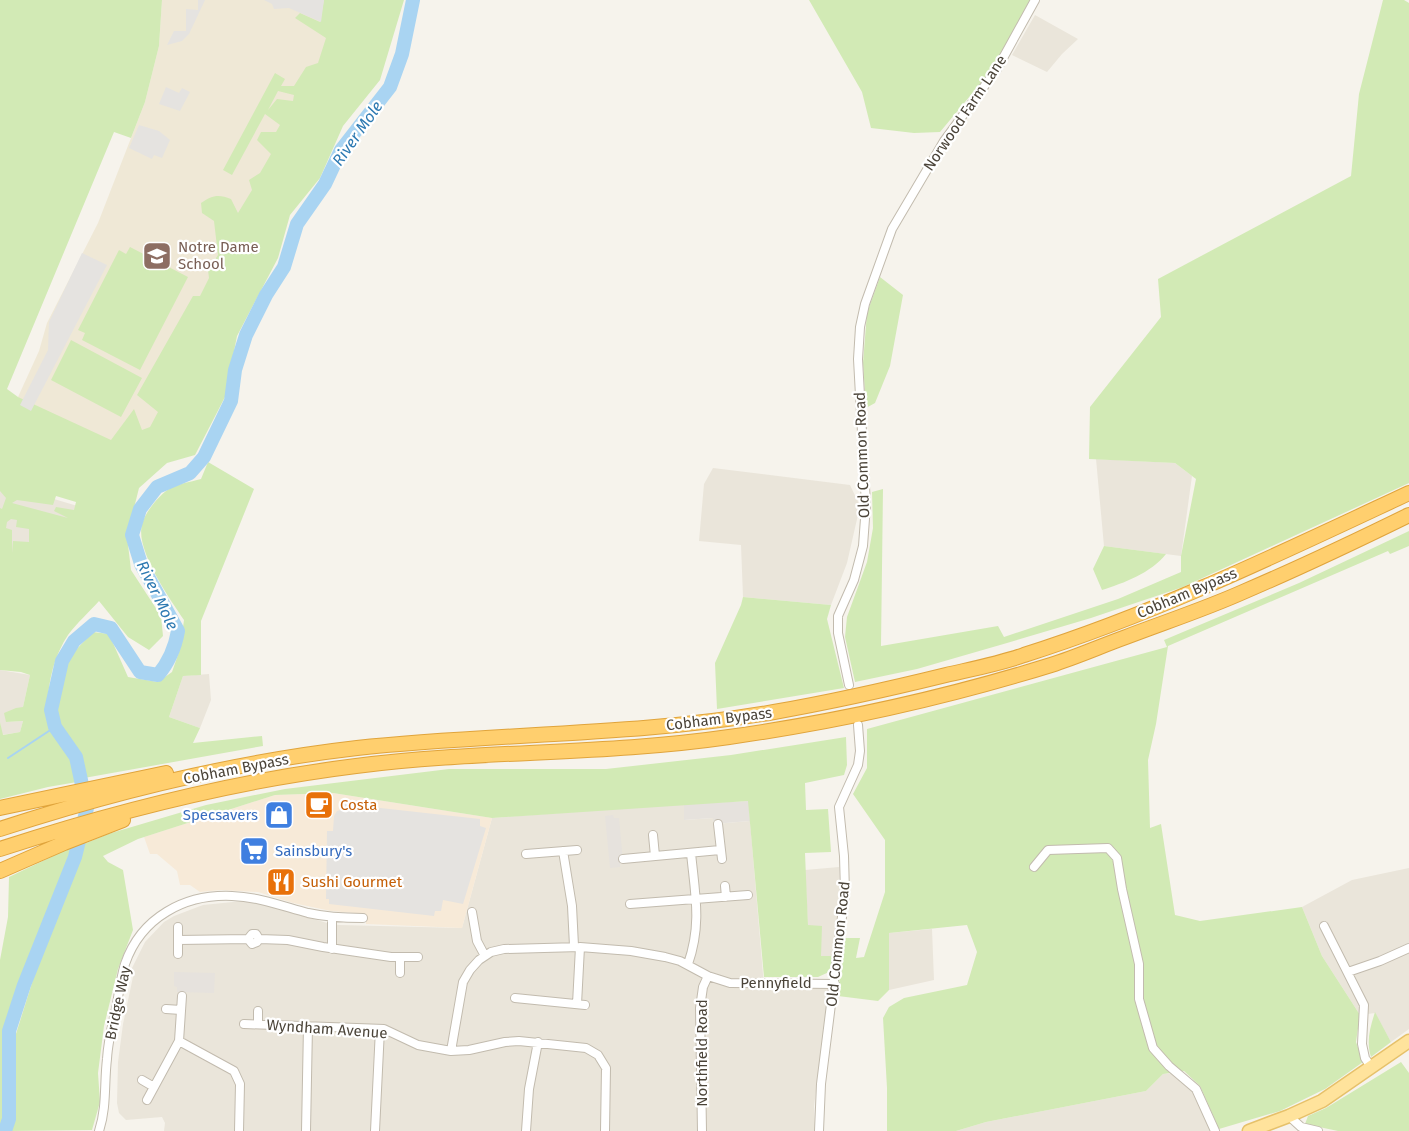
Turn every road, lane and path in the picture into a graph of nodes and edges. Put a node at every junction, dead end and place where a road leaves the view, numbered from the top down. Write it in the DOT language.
graph roads {
  1 [pos="1035,0"];
  2 [pos="860,327"];
  3 [pos="1409,493"];
  4 [pos="1409,515"];
  5 [pos="849,685"];
  6 [pos="858,725"];
  7 [pos="120,788"];
  8 [pos="0,808"];
  9 [pos="122,816"];
  10 [pos="718,824"];
  11 [pos="0,829"];
  12 [pos="653,836"];
  13 [pos="0,849"];
  14 [pos="577,850"];
  15 [pos="720,850"];
  16 [pos="563,851"];
  17 [pos="691,853"];
  18 [pos="526,854"];
  19 [pos="655,856"];
  20 [pos="623,859"];
  21 [pos="722,859"];
  22 [pos="1034,867"];
  23 [pos="0,871"];
  24 [pos="725,886"];
  25 [pos="748,895"];
  26 [pos="726,897"];
  27 [pos="695,899"];
  28 [pos="630,904"];
  29 [pos="472,912"];
  30 [pos="332,916"];
  31 [pos="363,918"];
  32 [pos="1324,926"];
  33 [pos="178,927"];
  34 [pos="178,940"];
  35 [pos="577,947"];
  36 [pos="1409,948"];
  37 [pos="332,949"];
  38 [pos="178,954"];
  39 [pos="485,956"];
  40 [pos="400,957"];
  41 [pos="418,957"];
  42 [pos="688,964"];
  43 [pos="1348,972"];
  44 [pos="400,973"];
  45 [pos="708,976"];
  46 [pos="835,984"];
  47 [pos="182,996"];
  48 [pos="515,998"];
  49 [pos="166,1009"];
  50 [pos="181,1010"];
  51 [pos="258,1011"];
  52 [pos="244,1024"];
  53 [pos="258,1024"];
  54 [pos="308,1026"];
  55 [pos="380,1029"];
  56 [pos="179,1041"];
  57 [pos="1409,1041"];
  58 [pos="538,1042"];
  59 [pos="451,1051"];
  60 [pos="1371,1067"];
  61 [pos="142,1080"];
  62 [pos="154,1087"];
  63 [pos="147,1100"];
  64 [pos="1289,1116"];
  65 [pos="1263,1129"];
  66 [pos="99,1131"];
  67 [pos="239,1131"];
  68 [pos="306,1131"];
  69 [pos="375,1131"];
  70 [pos="526,1131"];
  71 [pos="605,1131"];
  72 [pos="702,1131"];
  73 [pos="819,1131"];
  74 [pos="1215,1131"];
  75 [pos="1249,1131"];
  76 [pos="1318,1131"];
  1 -- 2 [label="street, Norwood Farm Lane"];
  2 -- 5 [label="street, Old Common Road"];
  3 -- 7 [label="highway, Cobham Bypass"];
  4 -- 9 [label="highway, Cobham Bypass"];
  6 -- 46 [label="street, Old Common Road"];
  7 -- 8 [label="highway"];
  7 -- 11 [label="highway, Cobham Bypass"];
  9 -- 13 [label="highway, Cobham Bypass"];
  9 -- 23 [label="highway"];
  10 -- 15 [label="street"];
  12 -- 19 [label="street"];
  14 -- 16 [label="street"];
  15 -- 17 [label="street"];
  15 -- 21 [label="street"];
  16 -- 18 [label="street"];
  16 -- 35 [label="street"];
  17 -- 19 [label="street"];
  17 -- 27 [label="street"];
  19 -- 20 [label="street"];
  22 -- 74 [label="street"];
  24 -- 26 [label="street"];
  25 -- 26 [label="street"];
  26 -- 27 [label="street"];
  27 -- 28 [label="street"];
  27 -- 42 [label="street"];
  29 -- 39 [label="street"];
  30 -- 31 [label="street, Bridge Way"];
  30 -- 37 [label="street"];
  30 -- 66 [label="street, Bridge Way"];
  32 -- 43 [label="street"];
  33 -- 34 [label="street"];
  34 -- 37 [label="street"];
  34 -- 38 [label="street"];
  35 -- 39 [label="street, Pennyfield"];
  35 -- 42 [label="street, Pennyfield"];
  35 -- 48 [label="street"];
  36 -- 43 [label="street"];
  37 -- 40 [label="street"];
  39 -- 59 [label="street"];
  40 -- 41 [label="street"];
  40 -- 44 [label="street"];
  42 -- 45 [label="street, Pennyfield"];
  43 -- 60 [label="street"];
  45 -- 46 [label="street, Pennyfield"];
  45 -- 72 [label="street, Northfield Road"];
  46 -- 73 [label="street, Old Common Road"];
  47 -- 50 [label="street"];
  49 -- 50 [label="street"];
  50 -- 56 [label="street"];
  51 -- 53 [label="street, Wyndham Avenue"];
  52 -- 53 [label="street, Wyndham Avenue"];
  53 -- 54 [label="street, Wyndham Avenue"];
  54 -- 55 [label="street, Wyndham Avenue"];
  54 -- 68 [label="street"];
  55 -- 59 [label="street, Wyndham Avenue"];
  55 -- 69 [label="street"];
  56 -- 62 [label="street"];
  56 -- 67 [label="street"];
  57 -- 60 [label="main road"];
  58 -- 59 [label="street, Wyndham Avenue"];
  58 -- 70 [label="street"];
  58 -- 71 [label="street, Wyndham Avenue"];
  60 -- 64 [label="main road"];
  61 -- 62 [label="street"];
  62 -- 63 [label="street"];
  64 -- 65 [label="main road"];
  64 -- 76 [label="street"];
  65 -- 75 [label="main road"];
}
